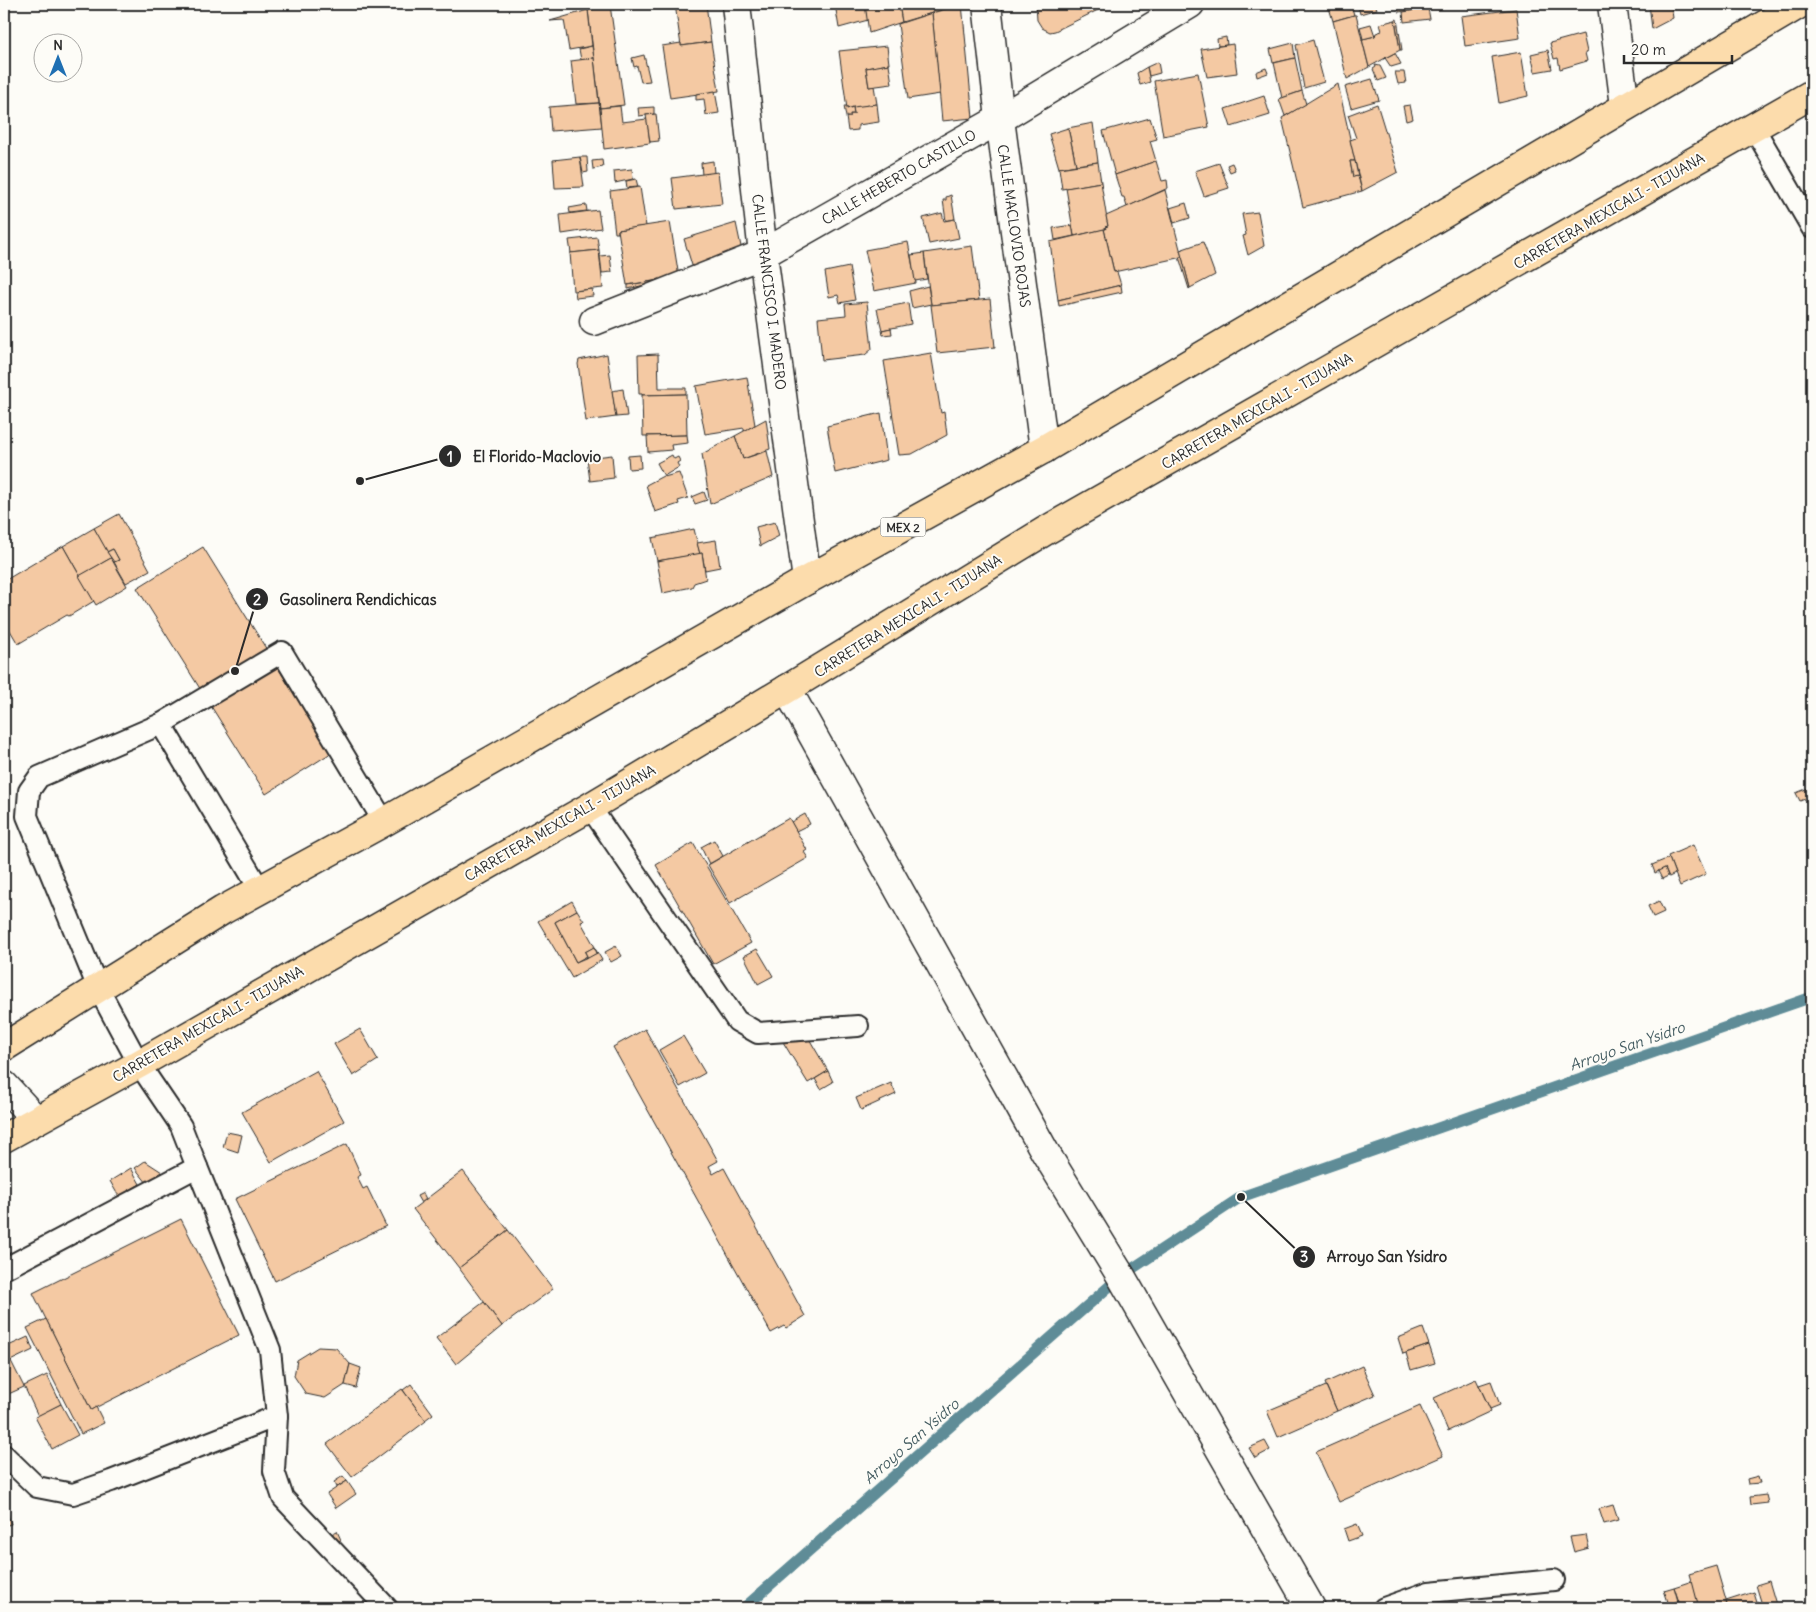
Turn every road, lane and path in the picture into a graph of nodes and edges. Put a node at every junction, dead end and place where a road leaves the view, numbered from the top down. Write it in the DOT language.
graph roads {
  1 [pos="736,4"];
  2 [pos="987,4"];
  3 [pos="1190,4"];
  4 [pos="1612,4"];
  5 [pos="1800,4"];
  6 [pos="1812,94"];
  7 [pos="1625,106"];
  8 [pos="1000,120"];
  9 [pos="1754,128"];
  10 [pos="1812,228"];
  11 [pos="763,254"];
  12 [pos="594,321"];
  13 [pos="1044,449"];
  14 [pos="807,580"];
  15 [pos="787,689"];
  16 [pos="161,724"];
  17 [pos="590,807"];
  18 [pos="384,822"];
  19 [pos="260,890"];
  20 [pos="98,988"];
  21 [pos="858,1026"];
  22 [pos="4,1047"];
  23 [pos="139,1064"];
  24 [pos="4,1085"];
  25 [pos="36,1120"];
  26 [pos="4,1138"];
  27 [pos="197,1167"];
  28 [pos="4,1269"];
  29 [pos="277,1416"];
  30 [pos="4,1455"];
  31 [pos="1554,1580"];
  32 [pos="387,1608"];
  33 [pos="1311,1608"];
  34 [pos="1384,1608"];
  1 -- 11 [label="street, CALLE FRANCISCO I. MADERO"];
  2 -- 8 [label="street, CALLE MACLOVIO ROJAS"];
  3 -- 8 [label="street, CALLE HEBERTO CASTILLO"];
  4 -- 7 [label="street"];
  5 -- 7 [label="main road, MEX 2"];
  6 -- 9 [label="main road, CARRETERA MEXICALI - TIJUANA"];
  7 -- 13 [label="main road, MEX 2"];
  8 -- 11 [label="street, CALLE HEBERTO CASTILLO"];
  8 -- 13 [label="street, CALLE MACLOVIO ROJAS"];
  9 -- 10 [label="lane"];
  9 -- 15 [label="main road, CARRETERA MEXICALI - TIJUANA"];
  11 -- 12 [label="street, CALLE HEBERTO CASTILLO"];
  11 -- 14 [label="street, CALLE FRANCISCO I. MADERO"];
  13 -- 14 [label="main road, MEX 2"];
  14 -- 18 [label="main road, MEX 2"];
  15 -- 17 [label="main road, CARRETERA MEXICALI - TIJUANA"];
  15 -- 33 [label="street"];
  16 -- 18 [label="lane"];
  16 -- 19 [label="lane"];
  16 -- 20 [label="lane"];
  17 -- 21 [label="lane"];
  17 -- 23 [label="main road, CARRETERA MEXICALI - TIJUANA"];
  18 -- 19 [label="main road, MEX 2"];
  19 -- 20 [label="main road, MEX 2"];
  20 -- 22 [label="main road, MEX 2"];
  20 -- 23 [label="lane"];
  23 -- 25 [label="main road, CARRETERA MEXICALI - TIJUANA"];
  23 -- 27 [label="lane"];
  24 -- 25 [label="street"];
  25 -- 26 [label="main road, CARRETERA MEXICALI - TIJUANA"];
  27 -- 28 [label="lane"];
  27 -- 29 [label="lane"];
  29 -- 30 [label="lane"];
  29 -- 32 [label="lane"];
  31 -- 34 [label="lane"];
}
